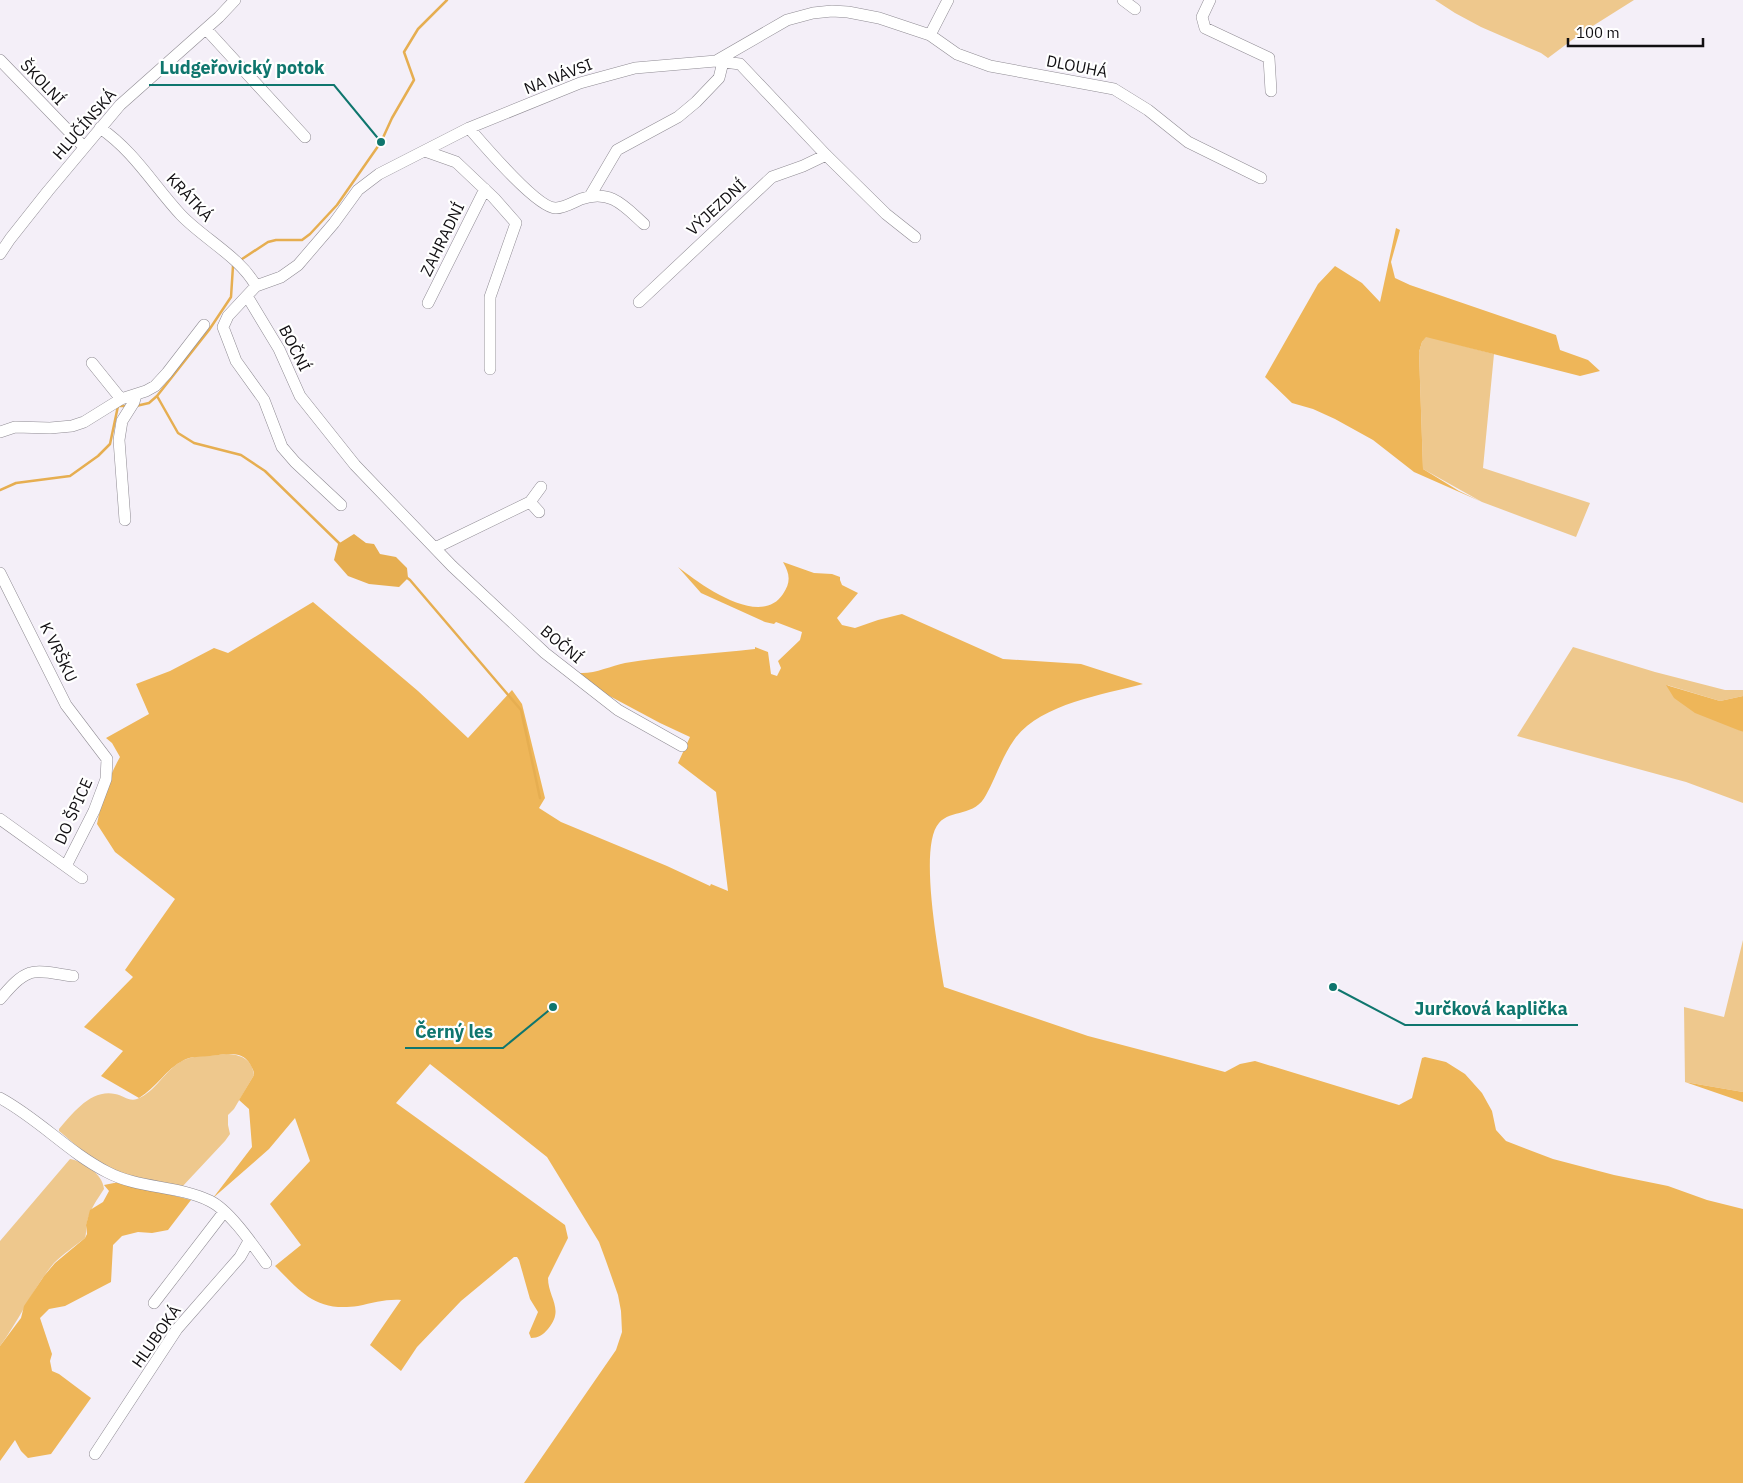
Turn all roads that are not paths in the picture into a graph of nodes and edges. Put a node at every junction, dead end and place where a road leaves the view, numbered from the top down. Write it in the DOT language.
graph roads {
  1 [pos="236,0"];
  2 [pos="948,0"];
  3 [pos="1123,0"];
  4 [pos="1210,0"];
  5 [pos="1135,9"];
  6 [pos="206,29"];
  7 [pos="930,35"];
  8 [pos="0,60"];
  9 [pos="720,62"];
  10 [pos="1271,90"];
  11 [pos="100,128"];
  12 [pos="469,128"];
  13 [pos="305,137"];
  14 [pos="84,147"];
  15 [pos="426,151"];
  16 [pos="826,154"];
  17 [pos="1261,178"];
  18 [pos="485,189"];
  19 [pos="590,196"];
  20 [pos="644,224"];
  21 [pos="915,237"];
  22 [pos="0,254"];
  23 [pos="256,286"];
  24 [pos="247,296"];
  25 [pos="639,302"];
  26 [pos="428,303"];
  27 [pos="204,325"];
  28 [pos="92,363"];
  29 [pos="490,369"];
  30 [pos="121,399"];
  31 [pos="133,402"];
  32 [pos="0,432"];
  33 [pos="541,488"];
  34 [pos="530,502"];
  35 [pos="341,505"];
  36 [pos="539,512"];
  37 [pos="125,520"];
  38 [pos="435,548"];
  39 [pos="0,572"];
  40 [pos="94,743"];
  41 [pos="682,746"];
  42 [pos="0,820"];
  43 [pos="66,866"];
  44 [pos="82,878"];
  45 [pos="73,976"];
  46 [pos="0,998"];
  47 [pos="0,1098"];
  48 [pos="224,1212"];
  49 [pos="249,1241"];
  50 [pos="266,1263"];
  51 [pos="154,1303"];
  52 [pos="96,1454"];
  1 -- 6 [label="street, HLUČÍNSKÁ"];
  2 -- 7 [label="street"];
  3 -- 5 [label="street"];
  4 -- 10 [label="street"];
  6 -- 11 [label="street, HLUČÍNSKÁ"];
  6 -- 13 [label="street"];
  7 -- 9 [label="street, NA NÁVSI"];
  7 -- 17 [label="street, DLOUHÁ"];
  8 -- 14 [label="street, ŠKOLNÍ"];
  9 -- 12 [label="street, NA NÁVSI"];
  9 -- 16 [label="street"];
  9 -- 19 [label="street"];
  11 -- 14 [label="street, HLUČÍNSKÁ"];
  11 -- 23 [label="street, KRÁTKÁ"];
  12 -- 15 [label="street, NA NÁVSI"];
  12 -- 19 [label="street"];
  14 -- 22 [label="street, HLUČÍNSKÁ"];
  15 -- 18 [label="street"];
  15 -- 23 [label="street, NA NÁVSI"];
  16 -- 21 [label="street"];
  16 -- 25 [label="street, VÝJEZDNÍ"];
  18 -- 26 [label="street, ZAHRADNÍ"];
  18 -- 29 [label="street"];
  19 -- 20 [label="street"];
  23 -- 24 [label="street, NA NÁVSI"];
  24 -- 35 [label="street, NA NÁVSI"];
  24 -- 38 [label="street, BOČNÍ"];
  27 -- 31 [label="street"];
  28 -- 30 [label="street"];
  30 -- 31 [label="street"];
  30 -- 32 [label="street"];
  31 -- 37 [label="street"];
  33 -- 34 [label="street"];
  34 -- 36 [label="street"];
  34 -- 38 [label="street"];
  38 -- 41 [label="street, BOČNÍ"];
  39 -- 40 [label="street, K VRŠKU"];
  40 -- 43 [label="street, DO ŠPICE"];
  42 -- 43 [label="street, DO ŠPICE"];
  43 -- 44 [label="street, DO ŠPICE"];
  45 -- 46 [label="street"];
  47 -- 48 [label="street"];
  48 -- 49 [label="street"];
  48 -- 51 [label="street, HLUBOKÁ"];
  49 -- 50 [label="street"];
  49 -- 52 [label="street, HLUBOKÁ"];
}
